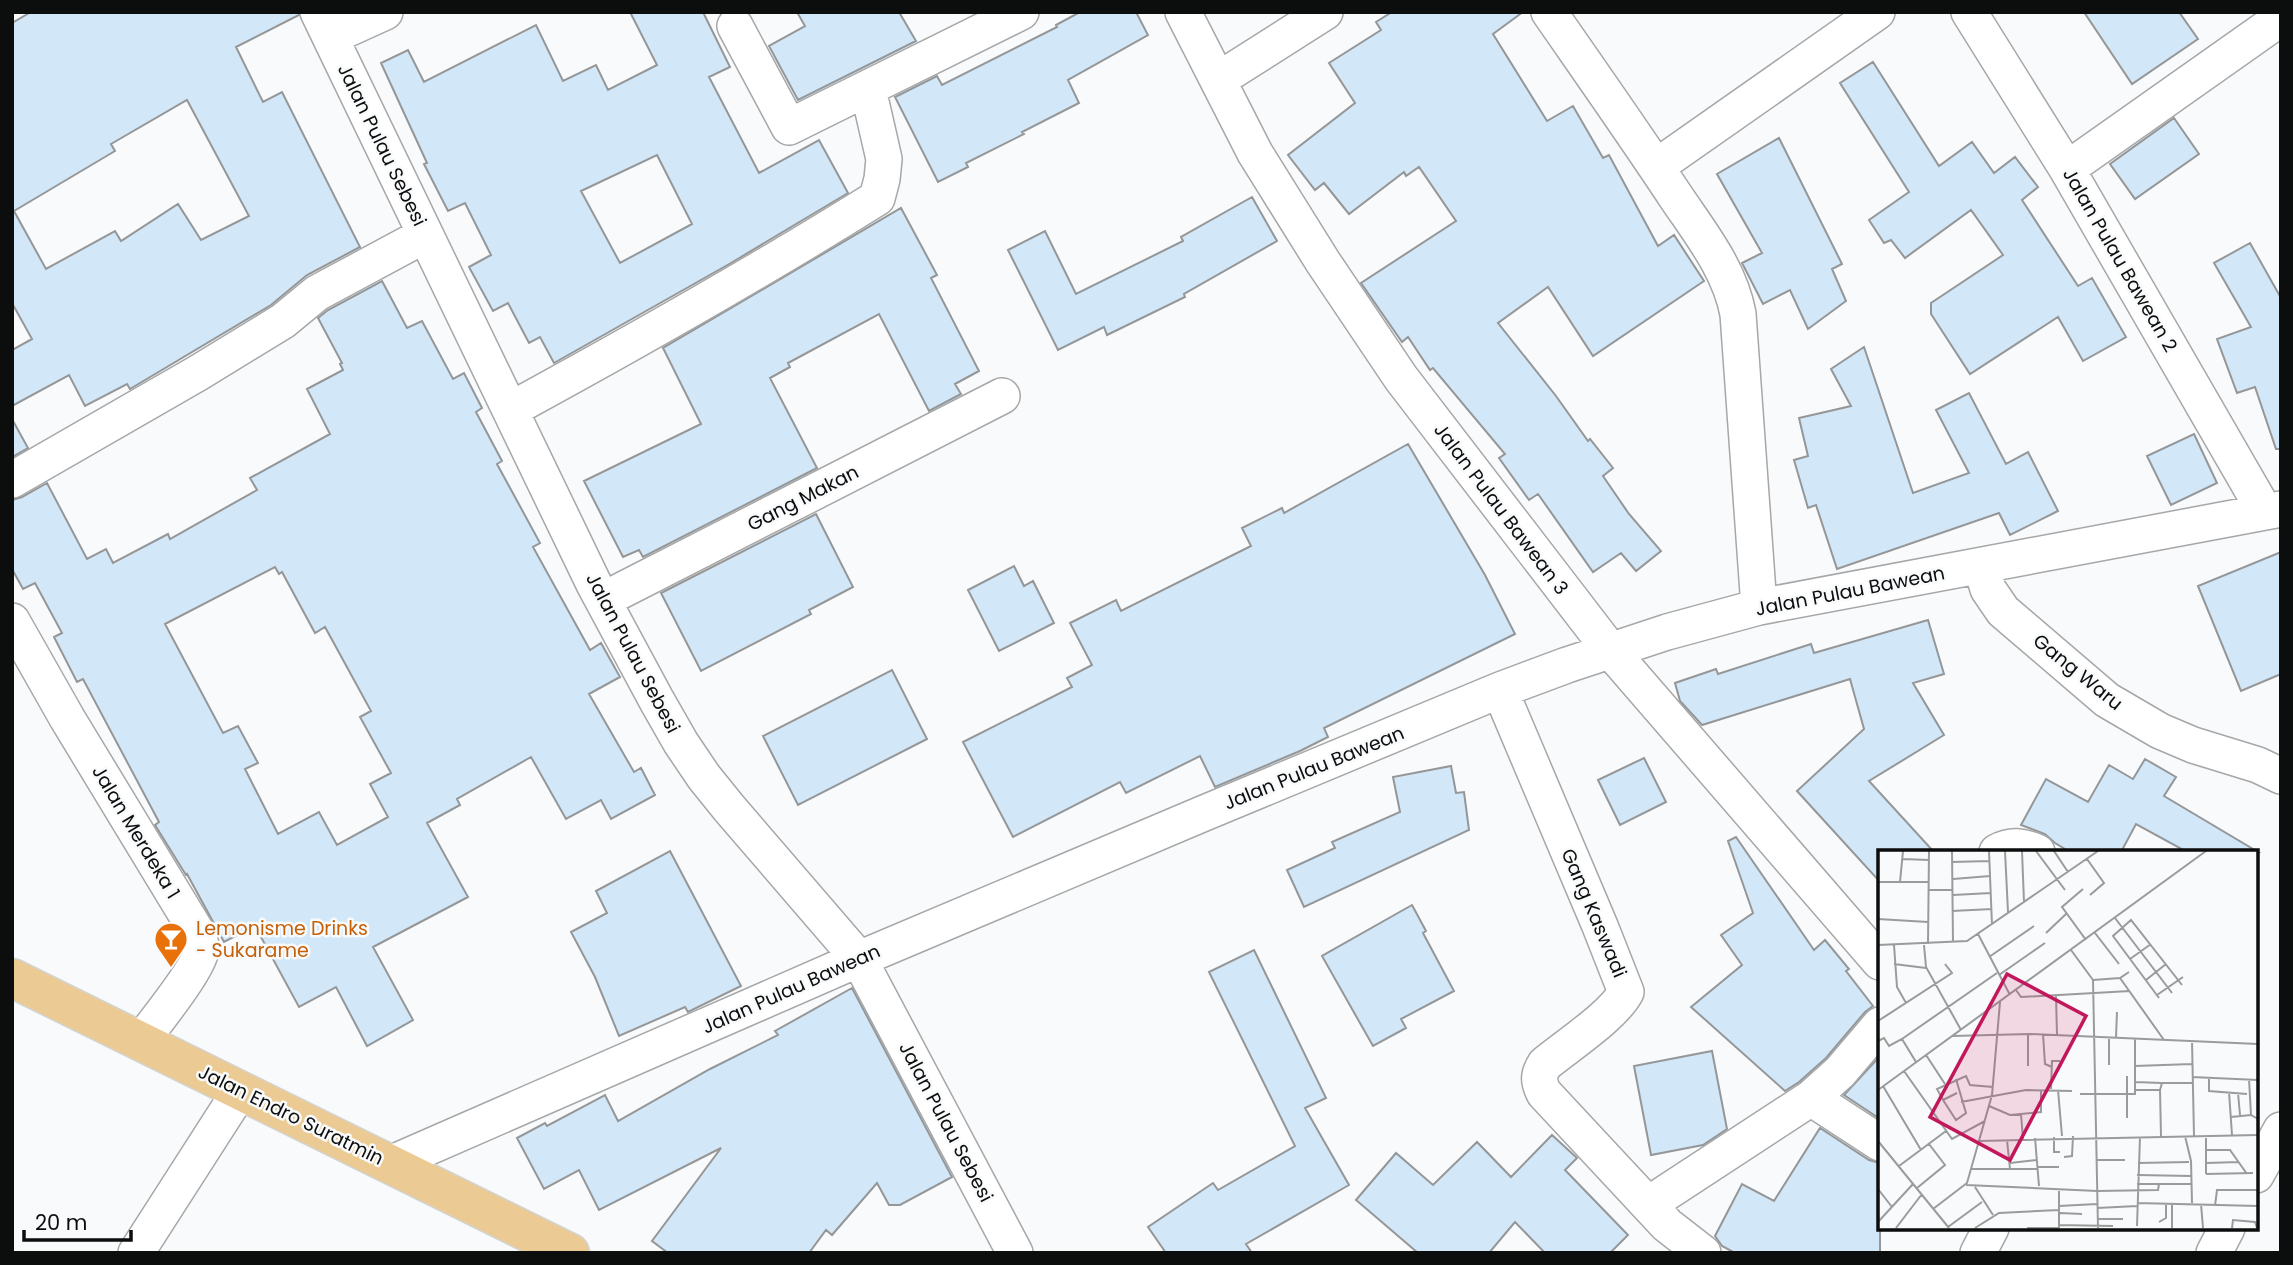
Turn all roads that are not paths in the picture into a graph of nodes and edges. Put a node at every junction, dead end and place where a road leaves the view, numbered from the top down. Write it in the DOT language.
graph roads {
  1 [pos="385,12"];
  2 [pos="1021,12"];
  3 [pos="1183,12"];
  4 [pos="1325,12"];
  5 [pos="1549,12"];
  6 [pos="1877,12"];
  7 [pos="1969,12"];
  8 [pos="2281,18"];
  9 [pos="324,25"];
  10 [pos="735,26"];
  11 [pos="1218,80"];
  12 [pos="868,89"];
  13 [pos="1656,167"];
  14 [pos="2067,169"];
  15 [pos="425,234"];
  16 [pos="1002,396"];
  17 [pos="510,410"];
  18 [pos="12,480"];
  19 [pos="2273,510"];
  20 [pos="1981,566"];
  21 [pos="603,600"];
  22 [pos="1759,607"];
  23 [pos="12,621"];
  24 [pos="1610,650"];
  25 [pos="1500,690"];
  26 [pos="2281,776"];
  27 [pos="2000,850"];
  28 [pos="2032,850"];
  29 [pos="859,959"];
  30 [pos="1878,960"];
  31 [pos="12,978"];
  32 [pos="1878,1027"];
  33 [pos="141,1041"];
  34 [pos="240,1091"];
  35 [pos="1811,1098"];
  36 [pos="2281,1130"];
  37 [pos="1878,1142"];
  38 [pos="390,1164"];
  39 [pos="2258,1171"];
  40 [pos="1649,1204"];
  41 [pos="1990,1230"];
  42 [pos="2226,1230"];
  43 [pos="136,1253"];
  44 [pos="570,1253"];
  45 [pos="1015,1253"];
  46 [pos="1703,1253"];
  47 [pos="1978,1253"];
  48 [pos="2214,1253"];
  1 -- 9 [label="street"];
  2 -- 12 [label="street"];
  3 -- 11 [label="street, Jalan Pulau Bawean 3"];
  4 -- 11 [label="street"];
  5 -- 13 [label="street"];
  6 -- 13 [label="street"];
  7 -- 14 [label="street, Jalan Pulau Bawean 2"];
  8 -- 14 [label="street"];
  9 -- 15 [label="street, Jalan Pulau Sebesi"];
  10 -- 12 [label="street"];
  11 -- 24 [label="street, Jalan Pulau Bawean 3"];
  12 -- 17 [label="street"];
  13 -- 22 [label="street"];
  14 -- 19 [label="street, Jalan Pulau Bawean 2"];
  15 -- 17 [label="street, Jalan Pulau Sebesi"];
  15 -- 18 [label="street"];
  16 -- 21 [label="street, Gang Makan"];
  17 -- 21 [label="street, Jalan Pulau Sebesi"];
  19 -- 20 [label="street, Jalan Pulau Bawean"];
  20 -- 22 [label="street, Jalan Pulau Bawean"];
  20 -- 26 [label="street, Gang Waru"];
  21 -- 29 [label="street, Jalan Pulau Sebesi"];
  22 -- 24 [label="street, Jalan Pulau Bawean"];
  23 -- 33 [label="street, Jalan Merdeka 1"];
  24 -- 25 [label="street, Jalan Pulau Bawean"];
  24 -- 30 [label="street, Jalan Pulau Bawean 3"];
  25 -- 29 [label="street, Jalan Pulau Bawean"];
  25 -- 40 [label="street, Gang Kaswadi"];
  27 -- 28 [label="street"];
  29 -- 38 [label="street, Jalan Pulau Bawean"];
  29 -- 45 [label="street, Jalan Pulau Sebesi"];
  31 -- 33 [label="main road, Jalan Endro Suratmin"];
  32 -- 35 [label="street"];
  33 -- 34 [label="main road, Jalan Endro Suratmin"];
  34 -- 38 [label="main road, Jalan Endro Suratmin"];
  34 -- 43 [label="street"];
  35 -- 37 [label="street"];
  35 -- 40 [label="street"];
  36 -- 39 [label="street"];
  38 -- 44 [label="main road, Jalan Endro Suratmin"];
  40 -- 46 [label="street, Gang Kaswadi"];
  41 -- 47 [label="street"];
  42 -- 48 [label="street"];
}
